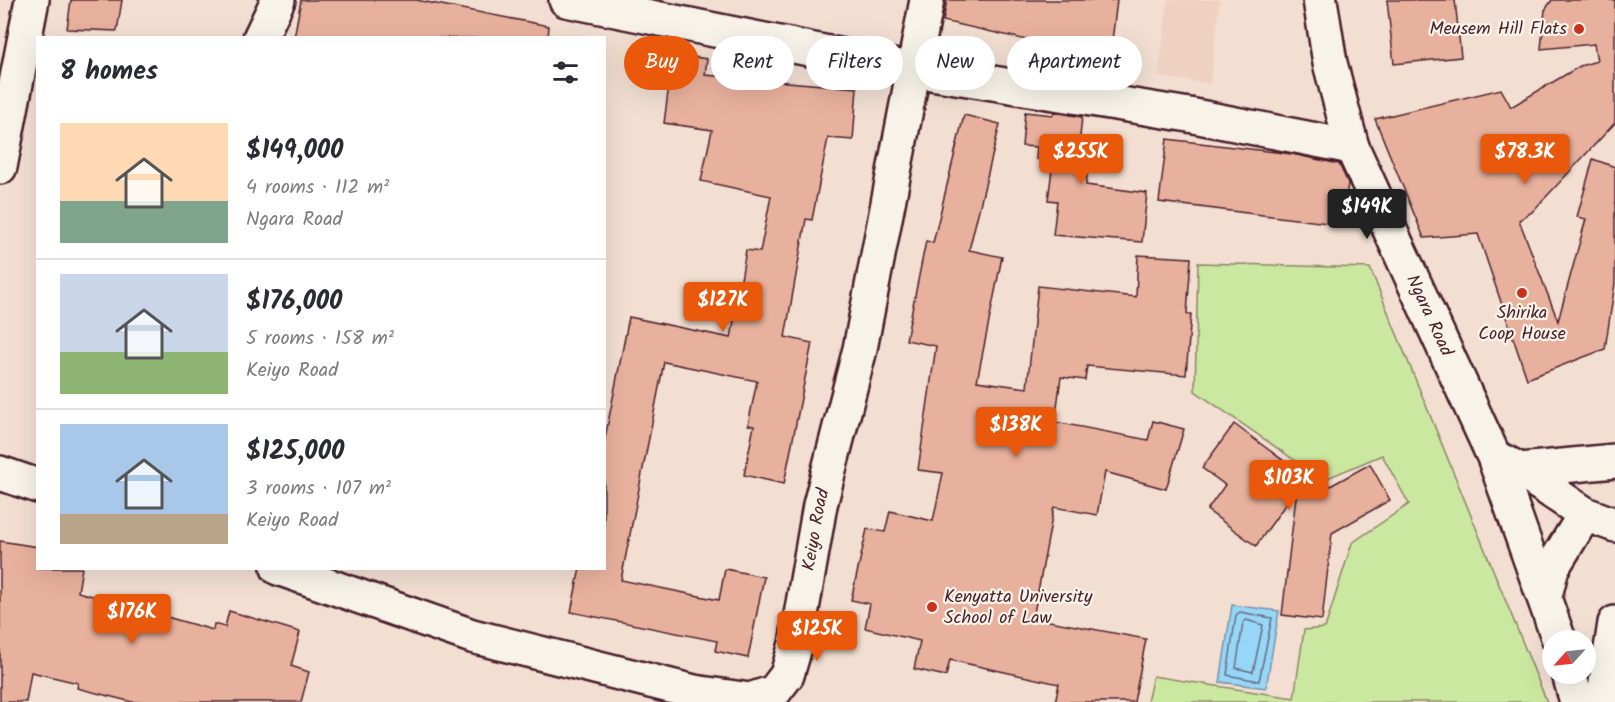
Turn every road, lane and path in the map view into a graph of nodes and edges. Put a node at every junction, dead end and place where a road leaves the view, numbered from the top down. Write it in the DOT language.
graph roads {
  1 [pos="32,0"];
  2 [pos="278,0"];
  3 [pos="566,0"];
  4 [pos="927,0"];
  5 [pos="1320,0"];
  6 [pos="261,36"];
  7 [pos="913,70"];
  8 [pos="1352,147"];
  9 [pos="0,167"];
  10 [pos="1615,461"];
  11 [pos="1507,463"];
  12 [pos="0,473"];
  13 [pos="36,485"];
  14 [pos="1585,514"];
  15 [pos="1615,525"];
  16 [pos="284,570"];
  17 [pos="1545,596"];
  18 [pos="1615,623"];
  19 [pos="1555,630"];
  20 [pos="1572,684"];
  21 [pos="1576,702"];
  22 [pos="1602,702"];
  1 -- 9 [label="street"];
  2 -- 6 [label="street"];
  3 -- 7 [label="street"];
  4 -- 7 [label="street, Keiyo Road"];
  5 -- 8 [label="street, Ngara Road"];
  7 -- 8 [label="street"];
  7 -- 16 [label="street, Keiyo Road"];
  8 -- 11 [label="street, Ngara Road"];
  10 -- 11 [label="street"];
  11 -- 14 [label="street"];
  11 -- 17 [label="street, Ngara Road"];
  12 -- 13 [label="street"];
  14 -- 15 [label="street"];
  14 -- 17 [label="street"];
  17 -- 19 [label="street, Ngara Road"];
  18 -- 22 [label="street"];
  20 -- 21 [label="street"];
}
